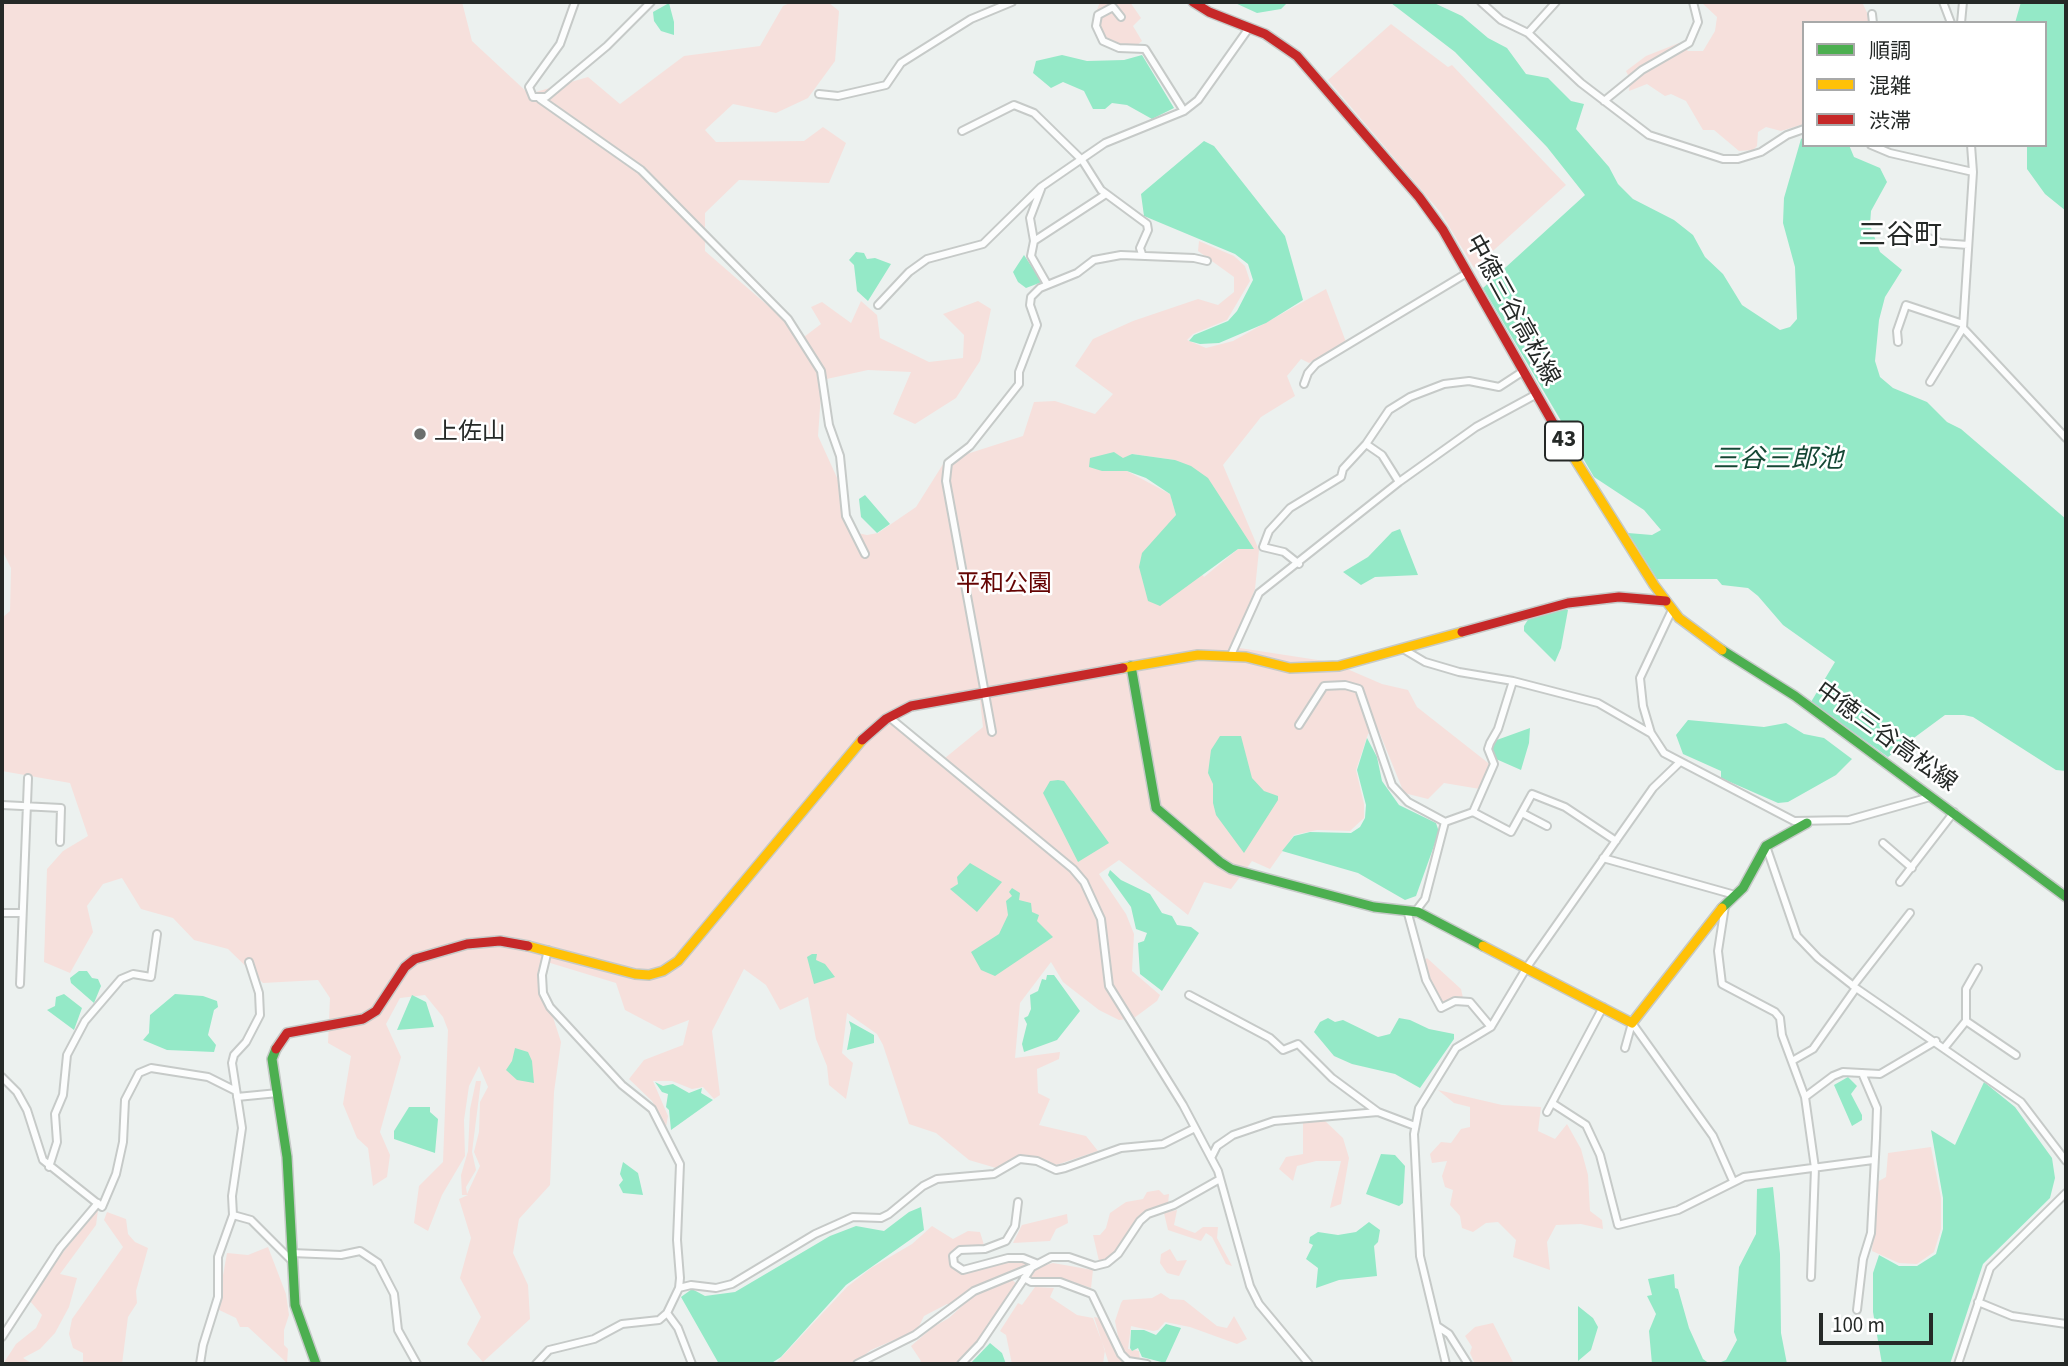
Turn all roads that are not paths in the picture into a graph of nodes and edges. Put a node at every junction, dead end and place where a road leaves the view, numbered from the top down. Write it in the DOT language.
graph roads {
  1 [pos="575,2"];
  2 [pos="651,2"];
  3 [pos="1012,2"];
  4 [pos="1193,2"];
  5 [pos="1481,2"];
  6 [pos="1556,2"];
  7 [pos="1693,2"];
  8 [pos="1943,2"];
  9 [pos="1964,2"];
  10 [pos="1872,14"];
  11 [pos="1121,18"];
  12 [pos="1872,21"];
  13 [pos="1950,21"];
  14 [pos="1961,21"];
  15 [pos="1249,28"];
  16 [pos="1528,33"];
  17 [pos="819,94"];
  18 [pos="540,99"];
  19 [pos="1604,101"];
  20 [pos="1184,111"];
  21 [pos="1802,130"];
  22 [pos="962,131"];
  23 [pos="1879,147"];
  24 [pos="1971,147"];
  25 [pos="1082,160"];
  26 [pos="1973,172"];
  27 [pos="1041,187"];
  28 [pos="1106,194"];
  29 [pos="1929,238"];
  30 [pos="1034,241"];
  31 [pos="1968,245"];
  32 [pos="1142,254"];
  33 [pos="1207,261"];
  34 [pos="1467,273"];
  35 [pos="1047,284"];
  36 [pos="878,305"];
  37 [pos="1963,326"];
  38 [pos="1898,342"];
  39 [pos="1522,372"];
  40 [pos="1930,382"];
  41 [pos="1304,384"];
  42 [pos="1535,395"];
  43 [pos="2066,438"];
  44 [pos="1366,444"];
  45 [pos="1399,482"];
  46 [pos="865,554"];
  47 [pos="1298,564"];
  48 [pos="1666,601"];
  49 [pos="1672,610"];
  50 [pos="1403,649"];
  51 [pos="1231,655"];
  52 [pos="1131,666"];
  53 [pos="1513,681"];
  54 [pos="985,692"];
  55 [pos="890,717"];
  56 [pos="1299,725"];
  57 [pos="992,732"];
  58 [pos="1651,733"];
  59 [pos="1679,763"];
  60 [pos="28,778"];
  61 [pos="1932,796"];
  62 [pos="2,805"];
  63 [pos="27,806"];
  64 [pos="1473,812"];
  65 [pos="1954,812"];
  66 [pos="1522,813"];
  67 [pos="1446,822"];
  68 [pos="1807,823"];
  69 [pos="1547,826"];
  70 [pos="1616,841"];
  71 [pos="60,842"];
  72 [pos="1883,843"];
  73 [pos="1766,846"];
  74 [pos="1603,858"];
  75 [pos="1912,868"];
  76 [pos="1900,882"];
  77 [pos="1735,895"];
  78 [pos="2066,897"];
  79 [pos="1725,904"];
  80 [pos="1411,911"];
  81 [pos="2,913"];
  82 [pos="1910,913"];
  83 [pos="22,914"];
  84 [pos="156,934"];
  85 [pos="548,950"];
  86 [pos="249,962"];
  87 [pos="1527,967"];
  88 [pos="1978,968"];
  89 [pos="20,984"];
  90 [pos="1855,987"];
  91 [pos="1189,995"];
  92 [pos="1603,1007"];
  93 [pos="1966,1020"];
  94 [pos="1632,1023"];
  95 [pos="1491,1027"];
  96 [pos="1936,1041"];
  97 [pos="1945,1047"];
  98 [pos="1625,1048"];
  99 [pos="2016,1055"];
  100 [pos="1792,1061"];
  101 [pos="1862,1073"];
  102 [pos="2,1077"];
  103 [pos="278,1093"];
  104 [pos="237,1094"];
  105 [pos="1805,1097"];
  106 [pos="1552,1103"];
  107 [pos="1378,1112"];
  108 [pos="1547,1112"];
  109 [pos="1415,1126"];
  110 [pos="1195,1128"];
  111 [pos="1211,1158"];
  112 [pos="1873,1160"];
  113 [pos="2066,1161"];
  114 [pos="49,1167"];
  115 [pos="1815,1168"];
  116 [pos="1220,1178"];
  117 [pos="1733,1181"];
  118 [pos="2066,1193"];
  119 [pos="1018,1202"];
  120 [pos="98,1203"];
  121 [pos="233,1215"];
  122 [pos="292,1257"];
  123 [pos="1035,1265"];
  124 [pos="1811,1277"];
  125 [pos="1024,1278"];
  126 [pos="679,1288"];
  127 [pos="1978,1302"];
  128 [pos="1857,1310"];
  129 [pos="667,1312"];
  130 [pos="2066,1324"];
  131 [pos="1437,1326"];
  132 [pos="2,1337"];
  133 [pos="200,1364"];
  134 [pos="316,1364"];
  135 [pos="417,1364"];
  136 [pos="536,1364"];
  137 [pos="692,1364"];
  138 [pos="857,1364"];
  139 [pos="961,1364"];
  140 [pos="1147,1364"];
  141 [pos="1309,1364"];
  142 [pos="1446,1364"];
  143 [pos="1468,1364"];
  144 [pos="1958,1364"];
  1 -- 18 [label="street"];
  2 -- 18 [label="street"];
  3 -- 17 [label="street"];
  4 -- 15 [label="street, 中徳三谷高松線 / 43"];
  5 -- 16 [label="street"];
  6 -- 16 [label="street"];
  7 -- 19 [label="street"];
  8 -- 13 [label="street"];
  9 -- 14 [label="street"];
  10 -- 12 [label="street"];
  11 -- 20 [label="street"];
  15 -- 20 [label="street"];
  15 -- 34 [label="street, 中徳三谷高松線 / 43"];
  16 -- 19 [label="street"];
  18 -- 46 [label="street"];
  19 -- 21 [label="street"];
  20 -- 25 [label="street"];
  22 -- 25 [label="street"];
  23 -- 26 [label="street"];
  24 -- 26 [label="street"];
  25 -- 27 [label="street"];
  25 -- 28 [label="street"];
  26 -- 31 [label="street"];
  27 -- 30 [label="street"];
  27 -- 36 [label="street"];
  28 -- 30 [label="street"];
  28 -- 32 [label="street"];
  29 -- 31 [label="street"];
  30 -- 35 [label="street"];
  31 -- 37 [label="street"];
  32 -- 33 [label="street"];
  32 -- 35 [label="street"];
  34 -- 39 [label="street, 中徳三谷高松線 / 43"];
  34 -- 41 [label="street"];
  35 -- 54 [label="street"];
  37 -- 38 [label="street"];
  37 -- 40 [label="street"];
  37 -- 43 [label="street"];
  39 -- 42 [label="street, 中徳三谷高松線 / 43"];
  39 -- 44 [label="street"];
  42 -- 45 [label="street"];
  42 -- 48 [label="street, 中徳三谷高松線 / 43"];
  44 -- 45 [label="street"];
  44 -- 47 [label="street"];
  45 -- 47 [label="street"];
  47 -- 51 [label="street"];
  48 -- 49 [label="street, 中徳三谷高松線 / 43"];
  48 -- 50 [label="street"];
  49 -- 58 [label="street"];
  49 -- 61 [label="street, 中徳三谷高松線 / 43"];
  50 -- 51 [label="street"];
  50 -- 53 [label="street"];
  51 -- 52 [label="street"];
  52 -- 54 [label="street"];
  52 -- 80 [label="street"];
  53 -- 58 [label="street"];
  53 -- 64 [label="street"];
  54 -- 55 [label="street"];
  54 -- 57 [label="street"];
  55 -- 85 [label="street"];
  55 -- 110 [label="street"];
  56 -- 67 [label="street"];
  58 -- 59 [label="street"];
  59 -- 68 [label="street"];
  59 -- 70 [label="street"];
  60 -- 63 [label="street"];
  61 -- 65 [label="street, 中徳三谷高松線 / 43"];
  61 -- 68 [label="street"];
  62 -- 63 [label="street"];
  63 -- 71 [label="street"];
  63 -- 83 [label="street"];
  64 -- 66 [label="street"];
  64 -- 67 [label="street"];
  65 -- 75 [label="street"];
  65 -- 78 [label="street, 中徳三谷高松線 / 43"];
  66 -- 69 [label="street"];
  66 -- 70 [label="street"];
  67 -- 80 [label="street"];
  68 -- 73 [label="street"];
  70 -- 74 [label="street"];
  72 -- 75 [label="street"];
  73 -- 77 [label="street"];
  73 -- 90 [label="street"];
  74 -- 77 [label="street"];
  74 -- 87 [label="street"];
  75 -- 76 [label="street"];
  77 -- 79 [label="street"];
  79 -- 94 [label="street"];
  79 -- 100 [label="street"];
  80 -- 87 [label="street"];
  80 -- 95 [label="street"];
  81 -- 83 [label="street"];
  82 -- 90 [label="street"];
  83 -- 89 [label="street"];
  84 -- 114 [label="street"];
  85 -- 103 [label="street"];
  85 -- 126 [label="street"];
  86 -- 104 [label="street"];
  87 -- 92 [label="street"];
  87 -- 95 [label="street"];
  88 -- 93 [label="street"];
  90 -- 96 [label="street"];
  90 -- 100 [label="street"];
  91 -- 107 [label="street"];
  92 -- 94 [label="street"];
  92 -- 106 [label="street"];
  93 -- 97 [label="street"];
  93 -- 99 [label="street"];
  94 -- 98 [label="street"];
  94 -- 117 [label="street"];
  95 -- 109 [label="street"];
  96 -- 97 [label="street"];
  96 -- 101 [label="street"];
  97 -- 113 [label="street"];
  100 -- 105 [label="street"];
  101 -- 105 [label="street"];
  101 -- 112 [label="street"];
  102 -- 114 [label="street"];
  103 -- 104 [label="street"];
  103 -- 122 [label="street"];
  104 -- 120 [label="street"];
  104 -- 121 [label="street"];
  105 -- 115 [label="street"];
  106 -- 108 [label="street"];
  106 -- 117 [label="street"];
  107 -- 109 [label="street"];
  107 -- 111 [label="street"];
  109 -- 131 [label="street"];
  110 -- 111 [label="street"];
  110 -- 126 [label="street"];
  111 -- 116 [label="street"];
  112 -- 115 [label="street"];
  112 -- 128 [label="street"];
  114 -- 120 [label="street"];
  115 -- 117 [label="street"];
  115 -- 124 [label="street"];
  116 -- 123 [label="street"];
  116 -- 141 [label="street"];
  118 -- 127 [label="street"];
  119 -- 123 [label="street"];
  120 -- 132 [label="street"];
  121 -- 122 [label="street"];
  121 -- 133 [label="street"];
  122 -- 134 [label="street"];
  122 -- 135 [label="street"];
  123 -- 125 [label="street"];
  123 -- 138 [label="street"];
  125 -- 139 [label="street"];
  125 -- 140 [label="street"];
  126 -- 129 [label="street"];
  127 -- 130 [label="street"];
  127 -- 144 [label="street"];
  129 -- 136 [label="street"];
  129 -- 137 [label="street"];
  131 -- 142 [label="street"];
  131 -- 143 [label="street"];
}
